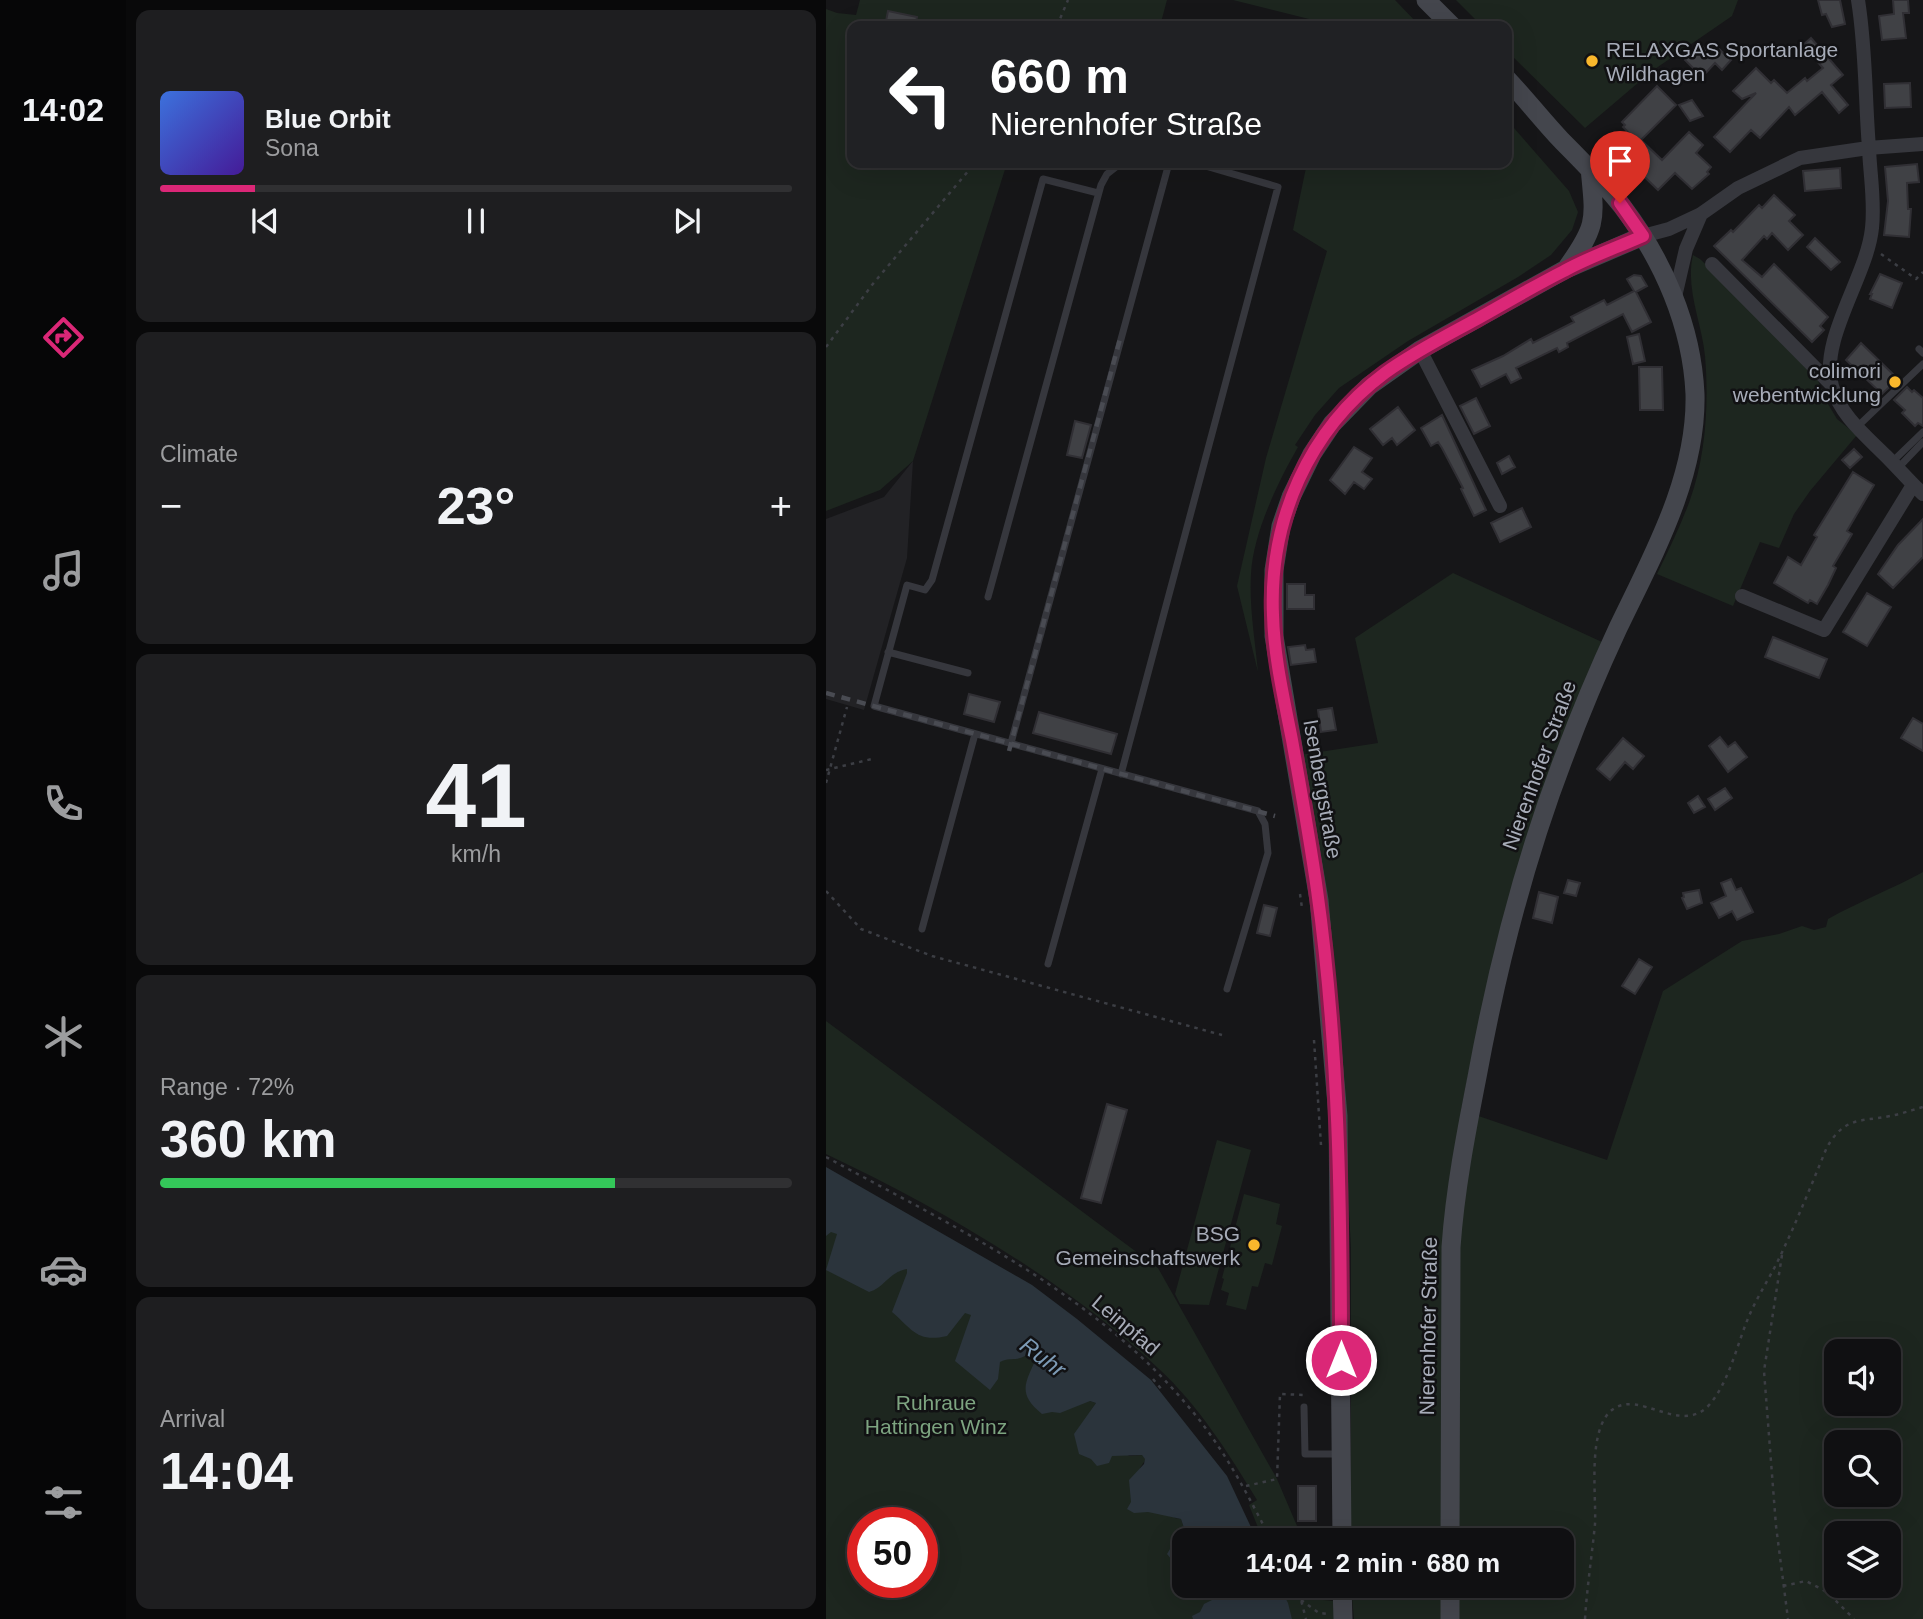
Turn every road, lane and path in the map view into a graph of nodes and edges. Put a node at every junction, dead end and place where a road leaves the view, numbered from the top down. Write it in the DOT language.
graph roads {
  1 [pos="1068,0"];
  2 [pos="1426,0"];
  3 [pos="1858,0"];
  4 [pos="1059,21"];
  5 [pos="1447,21"];
  6 [pos="1512,84"];
  7 [pos="1923,144"];
  8 [pos="1868,148"];
  9 [pos="971,168"];
  10 [pos="1115,168"];
  11 [pos="1168,168"];
  12 [pos="1212,168"];
  13 [pos="1590,168"];
  14 [pos="1098,193"];
  15 [pos="1700,214"];
  16 [pos="1643,236"];
  17 [pos="1868,249"];
  18 [pos="1712,264"];
  19 [pos="1566,269"];
  20 [pos="1923,272"];
  21 [pos="1675,297"];
  22 [pos="826,347"];
  23 [pos="1420,350"];
  24 [pos="1923,364"];
  25 [pos="1831,384"];
  26 [pos="1857,427"];
  27 [pos="1923,432"];
  28 [pos="1923,442"];
  29 [pos="1895,465"];
  30 [pos="1918,490"];
  31 [pos="1500,506"];
  32 [pos="1742,596"];
  33 [pos="988,597"];
  34 [pos="888,652"];
  35 [pos="968,673"];
  36 [pos="847,707"];
  37 [pos="975,734"];
  38 [pos="1011,743"];
  39 [pos="872,759"];
  40 [pos="1102,769"];
  41 [pos="828,770"];
  42 [pos="1121,774"];
  43 [pos="826,783"];
  44 [pos="1298,883"];
  45 [pos="826,891"];
  46 [pos="1302,909"];
  47 [pos="922,929"];
  48 [pos="1048,964"];
  49 [pos="1227,989"];
  50 [pos="1222,1035"];
  51 [pos="1314,1041"];
  52 [pos="1923,1107"];
  53 [pos="1322,1156"];
  54 [pos="826,1157"];
  55 [pos="1783,1252"];
  56 [pos="1163,1378"];
  57 [pos="1153,1379"];
  58 [pos="1157,1384"];
  59 [pos="1163,1391"];
  60 [pos="1304,1408"];
  61 [pos="1341,1454"];
  62 [pos="1244,1487"];
  63 [pos="1265,1528"];
  64 [pos="1342,1528"];
  65 [pos="1450,1528"];
  66 [pos="1783,1586"];
  67 [pos="1340,1598"];
  68 [pos="1450,1598"];
  69 [pos="1301,1600"];
  70 [pos="1337,1616"];
  71 [pos="1306,1619"];
  72 [pos="1450,1619"];
  73 [pos="1585,1619"];
  74 [pos="1788,1619"];
  75 [pos="1854,1619"];
  1 -- 4 [label="path"];
  2 -- 5 [label="main road"];
  3 -- 8 [label="street"];
  6 -- 13 [label="main road, Nierenhofer Straße"];
  7 -- 8 [label="street"];
  8 -- 15 [label="street"];
  8 -- 17 [label="street"];
  9 -- 22 [label="path"];
  10 -- 14 [label="lane"];
  11 -- 38 [label="lane"];
  12 -- 42 [label="lane"];
  13 -- 16 [label="main road, Nierenhofer Straße"];
  13 -- 19 [label="main road"];
  14 -- 33 [label="lane"];
  14 -- 34 [label="lane"];
  15 -- 16 [label="street"];
  15 -- 21 [label="street"];
  16 -- 19 [label="main road, Isenbergstraße"];
  16 -- 21 [label="main road, Nierenhofer Straße"];
  17 -- 20 [label="path"];
  17 -- 25 [label="street"];
  18 -- 25 [label="street"];
  19 -- 23 [label="main road, Isenbergstraße"];
  21 -- 65 [label="main road, Nierenhofer Straße"];
  23 -- 31 [label="street"];
  23 -- 61 [label="main road, Isenbergstraße"];
  24 -- 26 [label="lane"];
  25 -- 26 [label="street"];
  26 -- 29 [label="street"];
  27 -- 29 [label="lane"];
  28 -- 29 [label="lane"];
  29 -- 30 [label="street"];
  30 -- 32 [label="street"];
  34 -- 35 [label="lane"];
  34 -- 37 [label="lane"];
  36 -- 41 [label="path"];
  37 -- 38 [label="lane"];
  37 -- 47 [label="lane"];
  38 -- 40 [label="lane"];
  39 -- 41 [label="path"];
  40 -- 42 [label="lane"];
  40 -- 48 [label="lane"];
  41 -- 43 [label="path"];
  42 -- 49 [label="lane"];
  44 -- 46 [label="path"];
  45 -- 50 [label="path"];
  51 -- 53 [label="path"];
  52 -- 55 [label="path"];
  54 -- 56 [label="path, Leinpfad"];
  55 -- 66 [label="path"];
  55 -- 73 [label="path"];
  56 -- 58 [label="path"];
  56 -- 62 [label="path, Leinpfad"];
  57 -- 58 [label="path"];
  58 -- 59 [label="path"];
  60 -- 61 [label="lane"];
  60 -- 62 [label="path"];
  61 -- 64 [label="main road, Isenbergstraße"];
  62 -- 63 [label="path, Leinpfad"];
  66 -- 74 [label="path"];
  66 -- 75 [label="path"];
  67 -- 70 [label="main road"];
  68 -- 72 [label="main road"];
  69 -- 70 [label="path"];
  69 -- 71 [label="path"];
}
